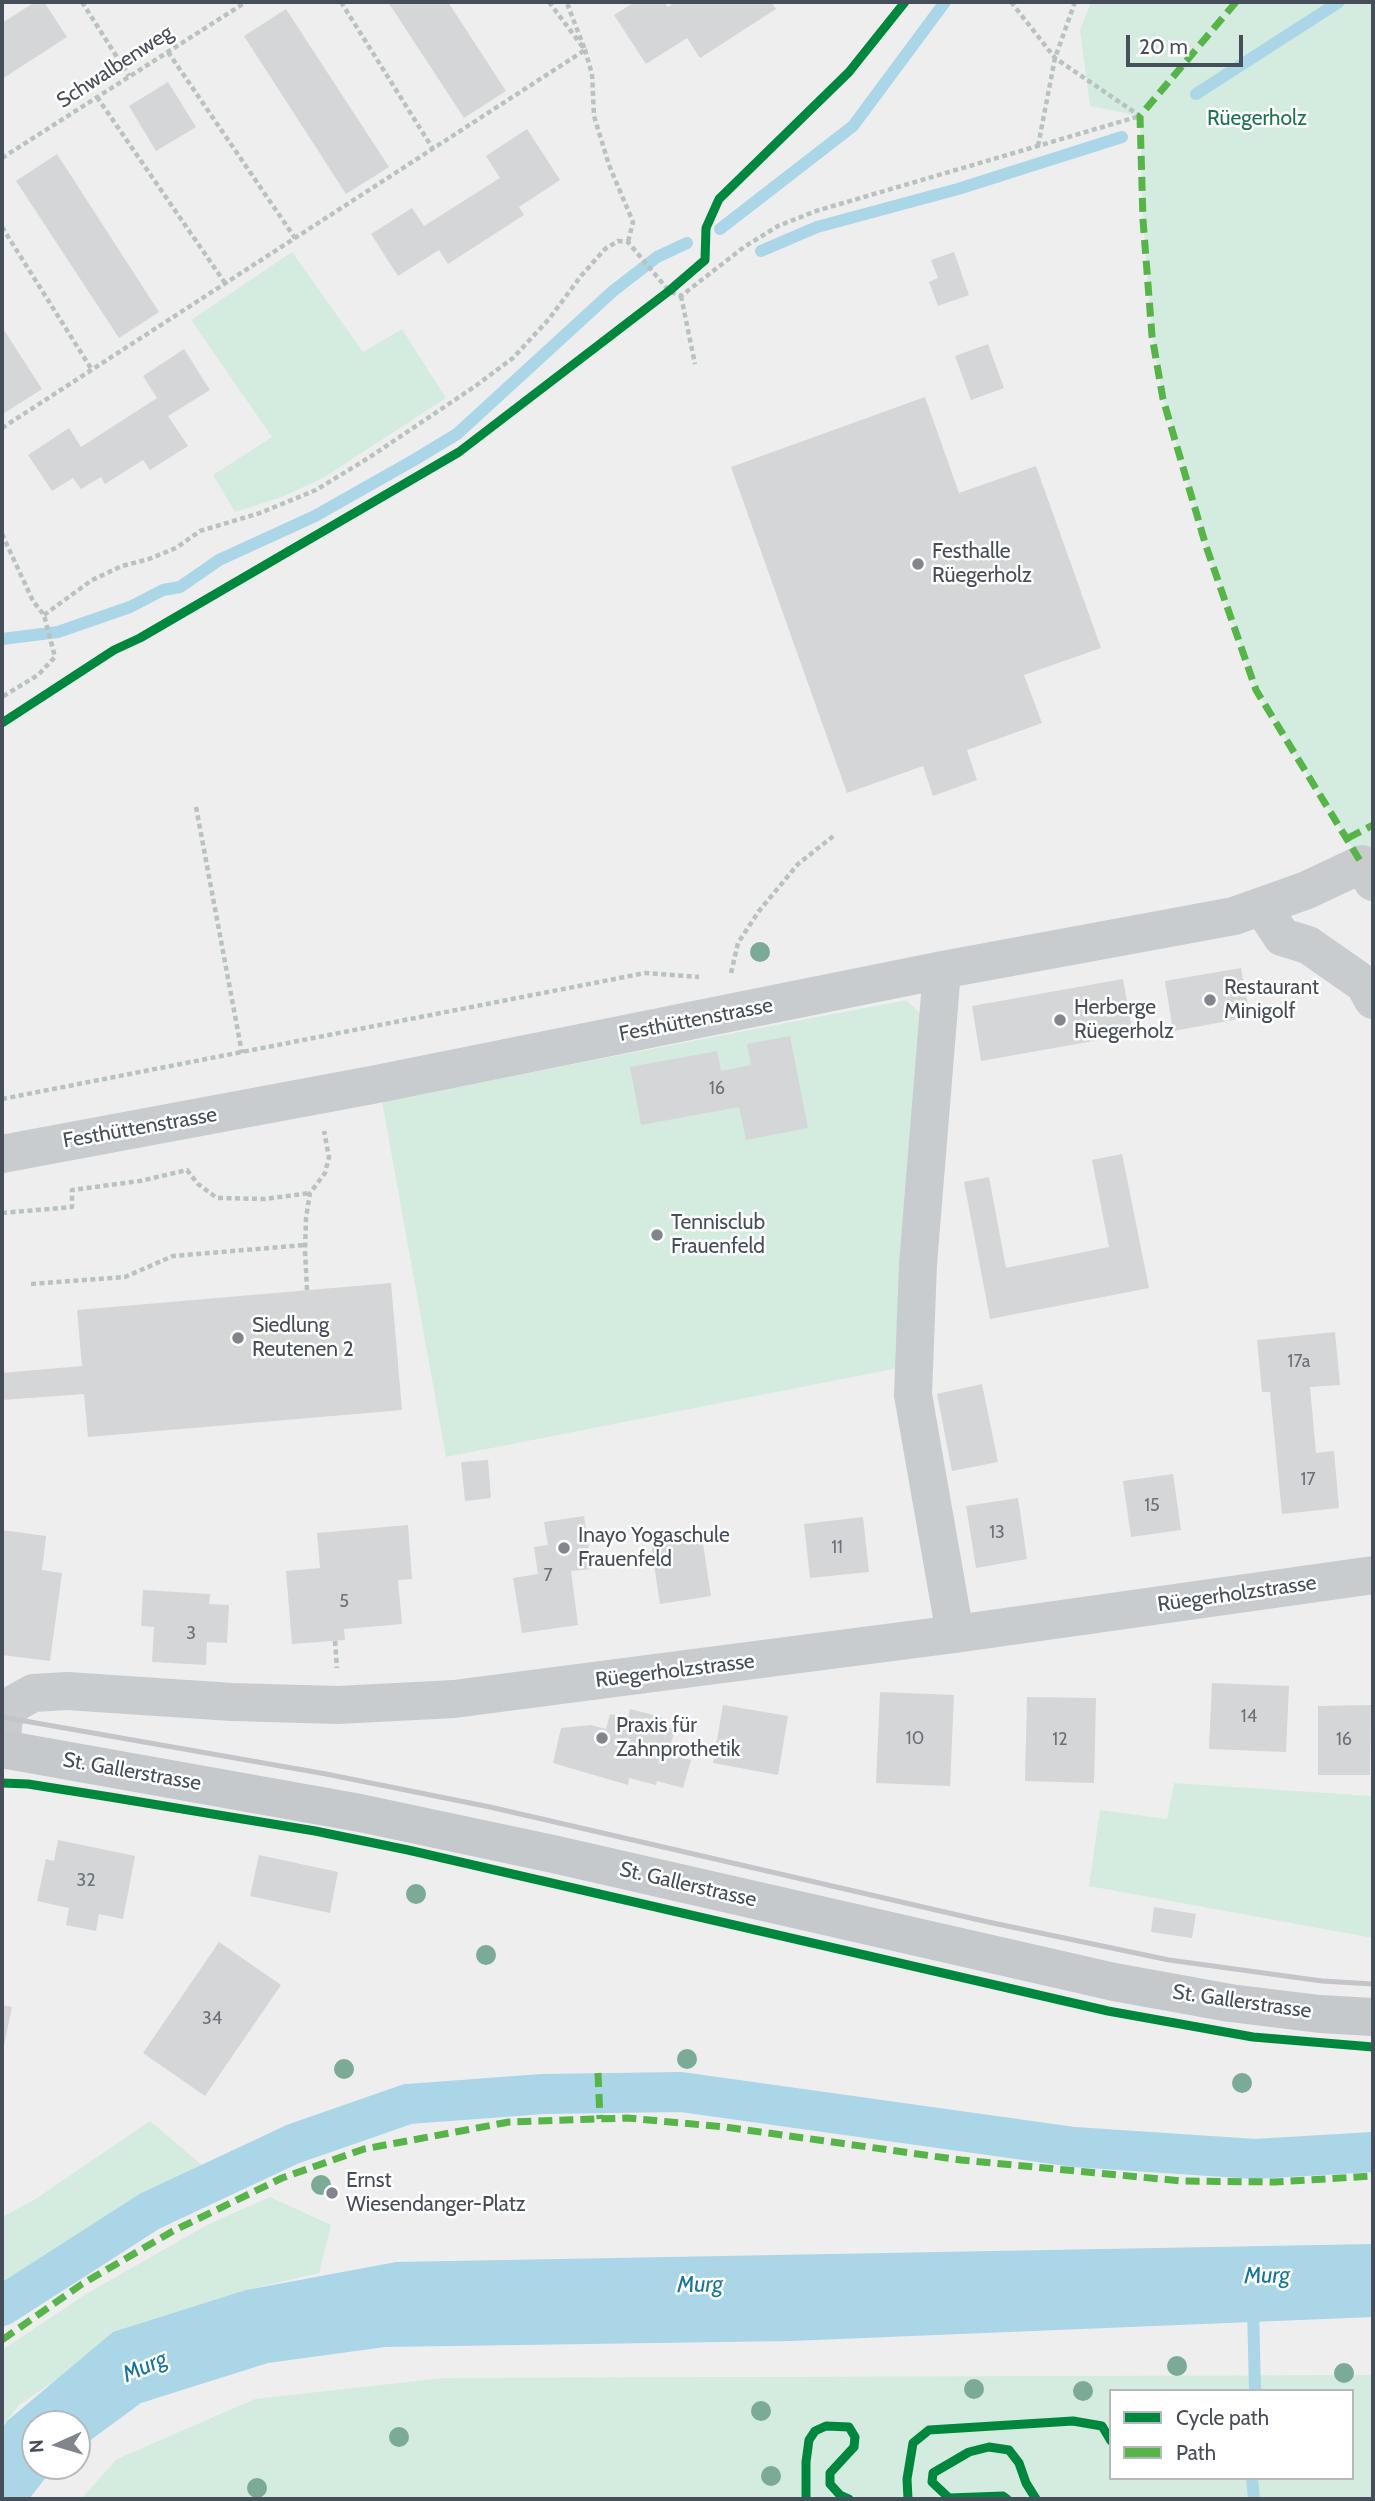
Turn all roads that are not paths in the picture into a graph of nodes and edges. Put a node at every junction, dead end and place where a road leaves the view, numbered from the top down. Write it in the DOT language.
graph roads {
  1 [pos="1373,882"];
  2 [pos="1263,908"];
  3 [pos="942,970"];
  4 [pos="1373,1000"];
  5 [pos="2,1154"];
  6 [pos="1373,1575"];
  7 [pos="955,1634"];
  8 [pos="2,1739"];
  9 [pos="2,1749"];
  10 [pos="1373,2017"];
  1 -- 2 [label="street, Festhüttenstrasse"];
  2 -- 3 [label="street, Festhüttenstrasse"];
  2 -- 4 [label="street"];
  3 -- 5 [label="street, Festhüttenstrasse"];
  3 -- 7 [label="street"];
  6 -- 7 [label="street, Rüegerholzstrasse"];
  7 -- 8 [label="street, Rüegerholzstrasse"];
  9 -- 10 [label="main road, St. Gallerstrasse"];
}
